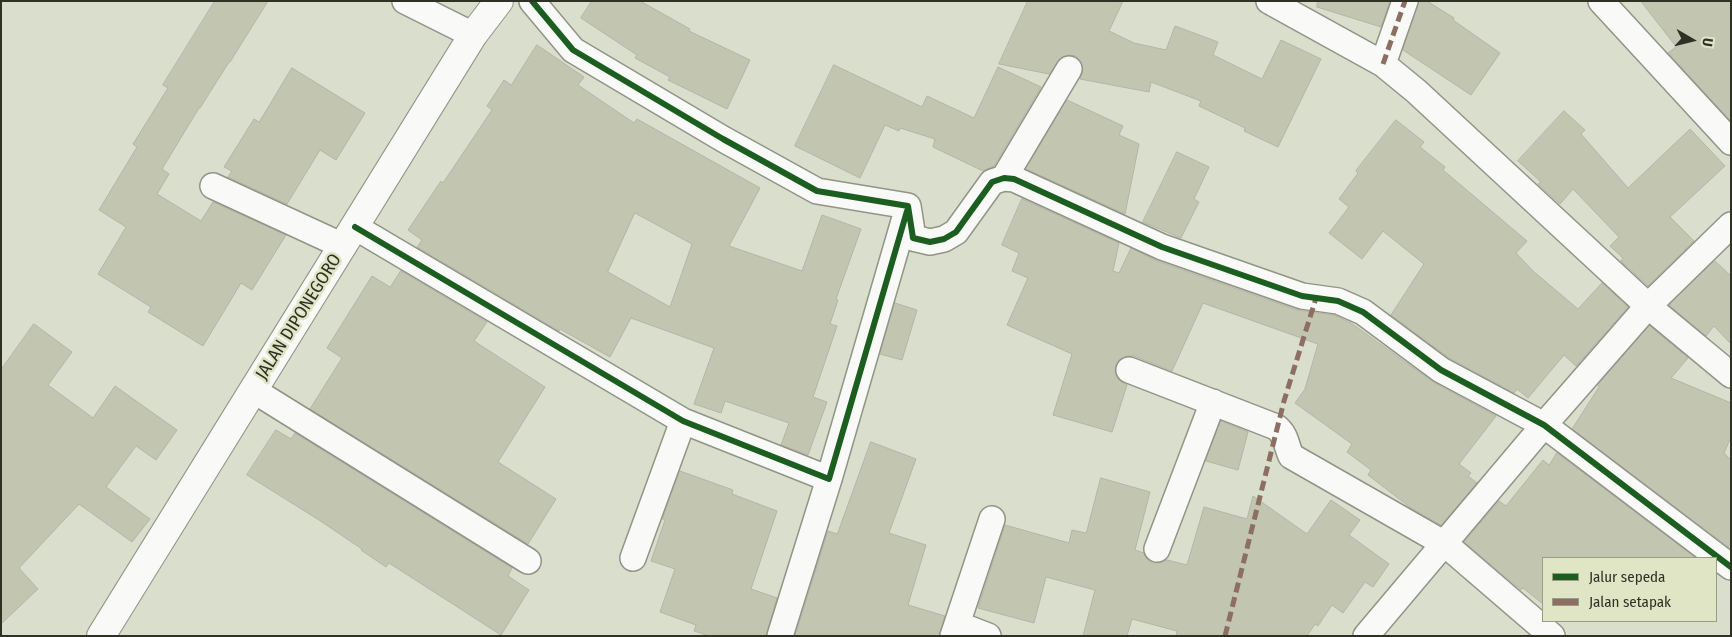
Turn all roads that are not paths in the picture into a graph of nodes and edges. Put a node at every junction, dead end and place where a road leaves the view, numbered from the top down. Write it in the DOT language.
graph roads {
  1 [pos="406,1"];
  2 [pos="499,1"];
  3 [pos="532,1"];
  4 [pos="1269,1"];
  5 [pos="1405,1"];
  6 [pos="1601,1"];
  7 [pos="473,35"];
  8 [pos="1383,64"];
  9 [pos="1069,69"];
  10 [pos="1731,142"];
  11 [pos="1004,178"];
  12 [pos="213,186"];
  13 [pos="908,206"];
  14 [pos="1731,225"];
  15 [pos="349,237"];
  16 [pos="1648,306"];
  17 [pos="1129,370"];
  18 [pos="1731,375"];
  19 [pos="253,390"];
  20 [pos="1213,402"];
  21 [pos="683,421"];
  22 [pos="1544,424"];
  23 [pos="829,478"];
  24 [pos="992,519"];
  25 [pos="1445,544"];
  26 [pos="1157,549"];
  27 [pos="633,558"];
  28 [pos="528,561"];
  29 [pos="1731,567"];
  30 [pos="955,630"];
  31 [pos="101,636"];
  32 [pos="780,636"];
  33 [pos="988,636"];
  34 [pos="1366,636"];
  35 [pos="1552,636"];
  1 -- 7 [label="street"];
  2 -- 7 [label="street, JALAN DIPONEGORO"];
  3 -- 13 [label="street"];
  4 -- 8 [label="street"];
  5 -- 8 [label="street"];
  6 -- 10 [label="street"];
  7 -- 15 [label="street, JALAN DIPONEGORO"];
  8 -- 16 [label="street"];
  9 -- 11 [label="street"];
  11 -- 13 [label="street"];
  11 -- 22 [label="street"];
  12 -- 15 [label="street"];
  13 -- 23 [label="street"];
  14 -- 16 [label="street"];
  15 -- 19 [label="street, JALAN DIPONEGORO"];
  15 -- 21 [label="street"];
  16 -- 18 [label="street"];
  16 -- 22 [label="street"];
  17 -- 20 [label="street"];
  19 -- 28 [label="street"];
  19 -- 31 [label="street, JALAN DIPONEGORO"];
  20 -- 25 [label="street"];
  20 -- 26 [label="street"];
  21 -- 23 [label="street"];
  21 -- 27 [label="street"];
  22 -- 25 [label="street"];
  22 -- 29 [label="street"];
  23 -- 32 [label="street"];
  24 -- 30 [label="street"];
  25 -- 34 [label="street"];
  25 -- 35 [label="street"];
  30 -- 33 [label="street"];
}
